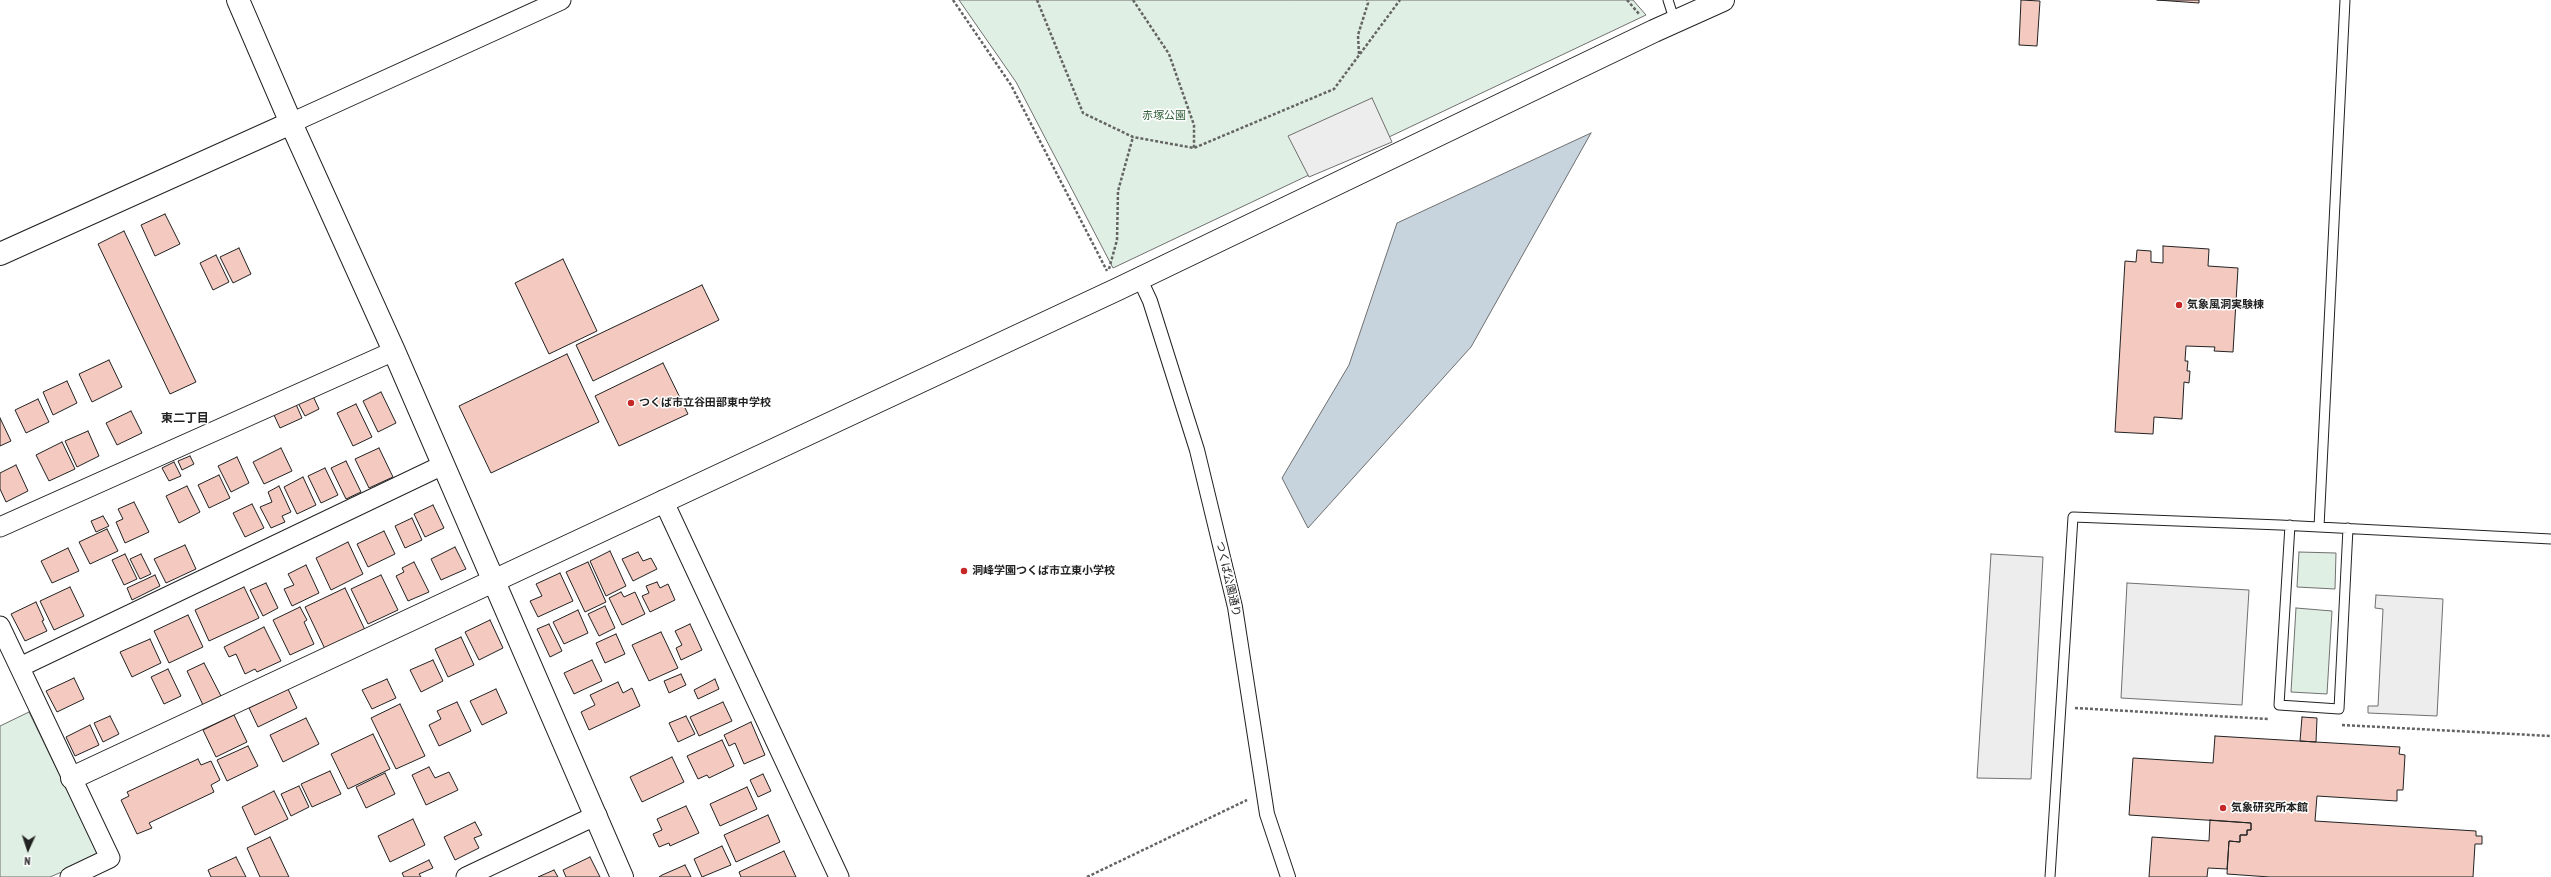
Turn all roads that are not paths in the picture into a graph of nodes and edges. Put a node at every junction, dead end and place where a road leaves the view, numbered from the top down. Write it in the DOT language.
graph roads {
  1 [pos="238,0"];
  2 [pos="561,0"];
  3 [pos="1668,0"];
  4 [pos="1724,0"];
  5 [pos="2345,0"];
  6 [pos="1675,22"];
  7 [pos="291,123"];
  8 [pos="0,254"];
  9 [pos="1143,286"];
  10 [pos="394,351"];
  11 [pos="443,465"];
  12 [pos="663,500"];
  13 [pos="2290,525"];
  14 [pos="0,527"];
  15 [pos="2319,527"];
  16 [pos="2348,528"];
  17 [pos="2551,539"];
  18 [pos="493,582"];
  19 [pos="0,626"];
  20 [pos="20,667"];
  21 [pos="72,778"];
  22 [pos="597,815"];
  23 [pos="70,877"];
  24 [pos="466,877"];
  25 [pos="622,877"];
  26 [pos="839,877"];
  27 [pos="1288,877"];
  28 [pos="2050,877"];
  1 -- 7 [label="street"];
  2 -- 7 [label="street"];
  3 -- 6 [label="lane"];
  4 -- 6 [label="street"];
  5 -- 15 [label="lane"];
  6 -- 12 [label="street"];
  7 -- 8 [label="street"];
  7 -- 10 [label="street"];
  9 -- 27 [label="street, つくば公園通り"];
  10 -- 11 [label="street"];
  10 -- 14 [label="street"];
  11 -- 18 [label="street"];
  11 -- 20 [label="street"];
  12 -- 18 [label="street"];
  12 -- 26 [label="street"];
  13 -- 15 [label="lane"];
  13 -- 16 [label="lane"];
  13 -- 28 [label="lane"];
  15 -- 16 [label="lane"];
  16 -- 17 [label="lane"];
  18 -- 21 [label="street"];
  18 -- 22 [label="street"];
  19 -- 20 [label="street"];
  20 -- 21 [label="street"];
  21 -- 23 [label="street"];
  22 -- 24 [label="street"];
  22 -- 25 [label="street"];
}
